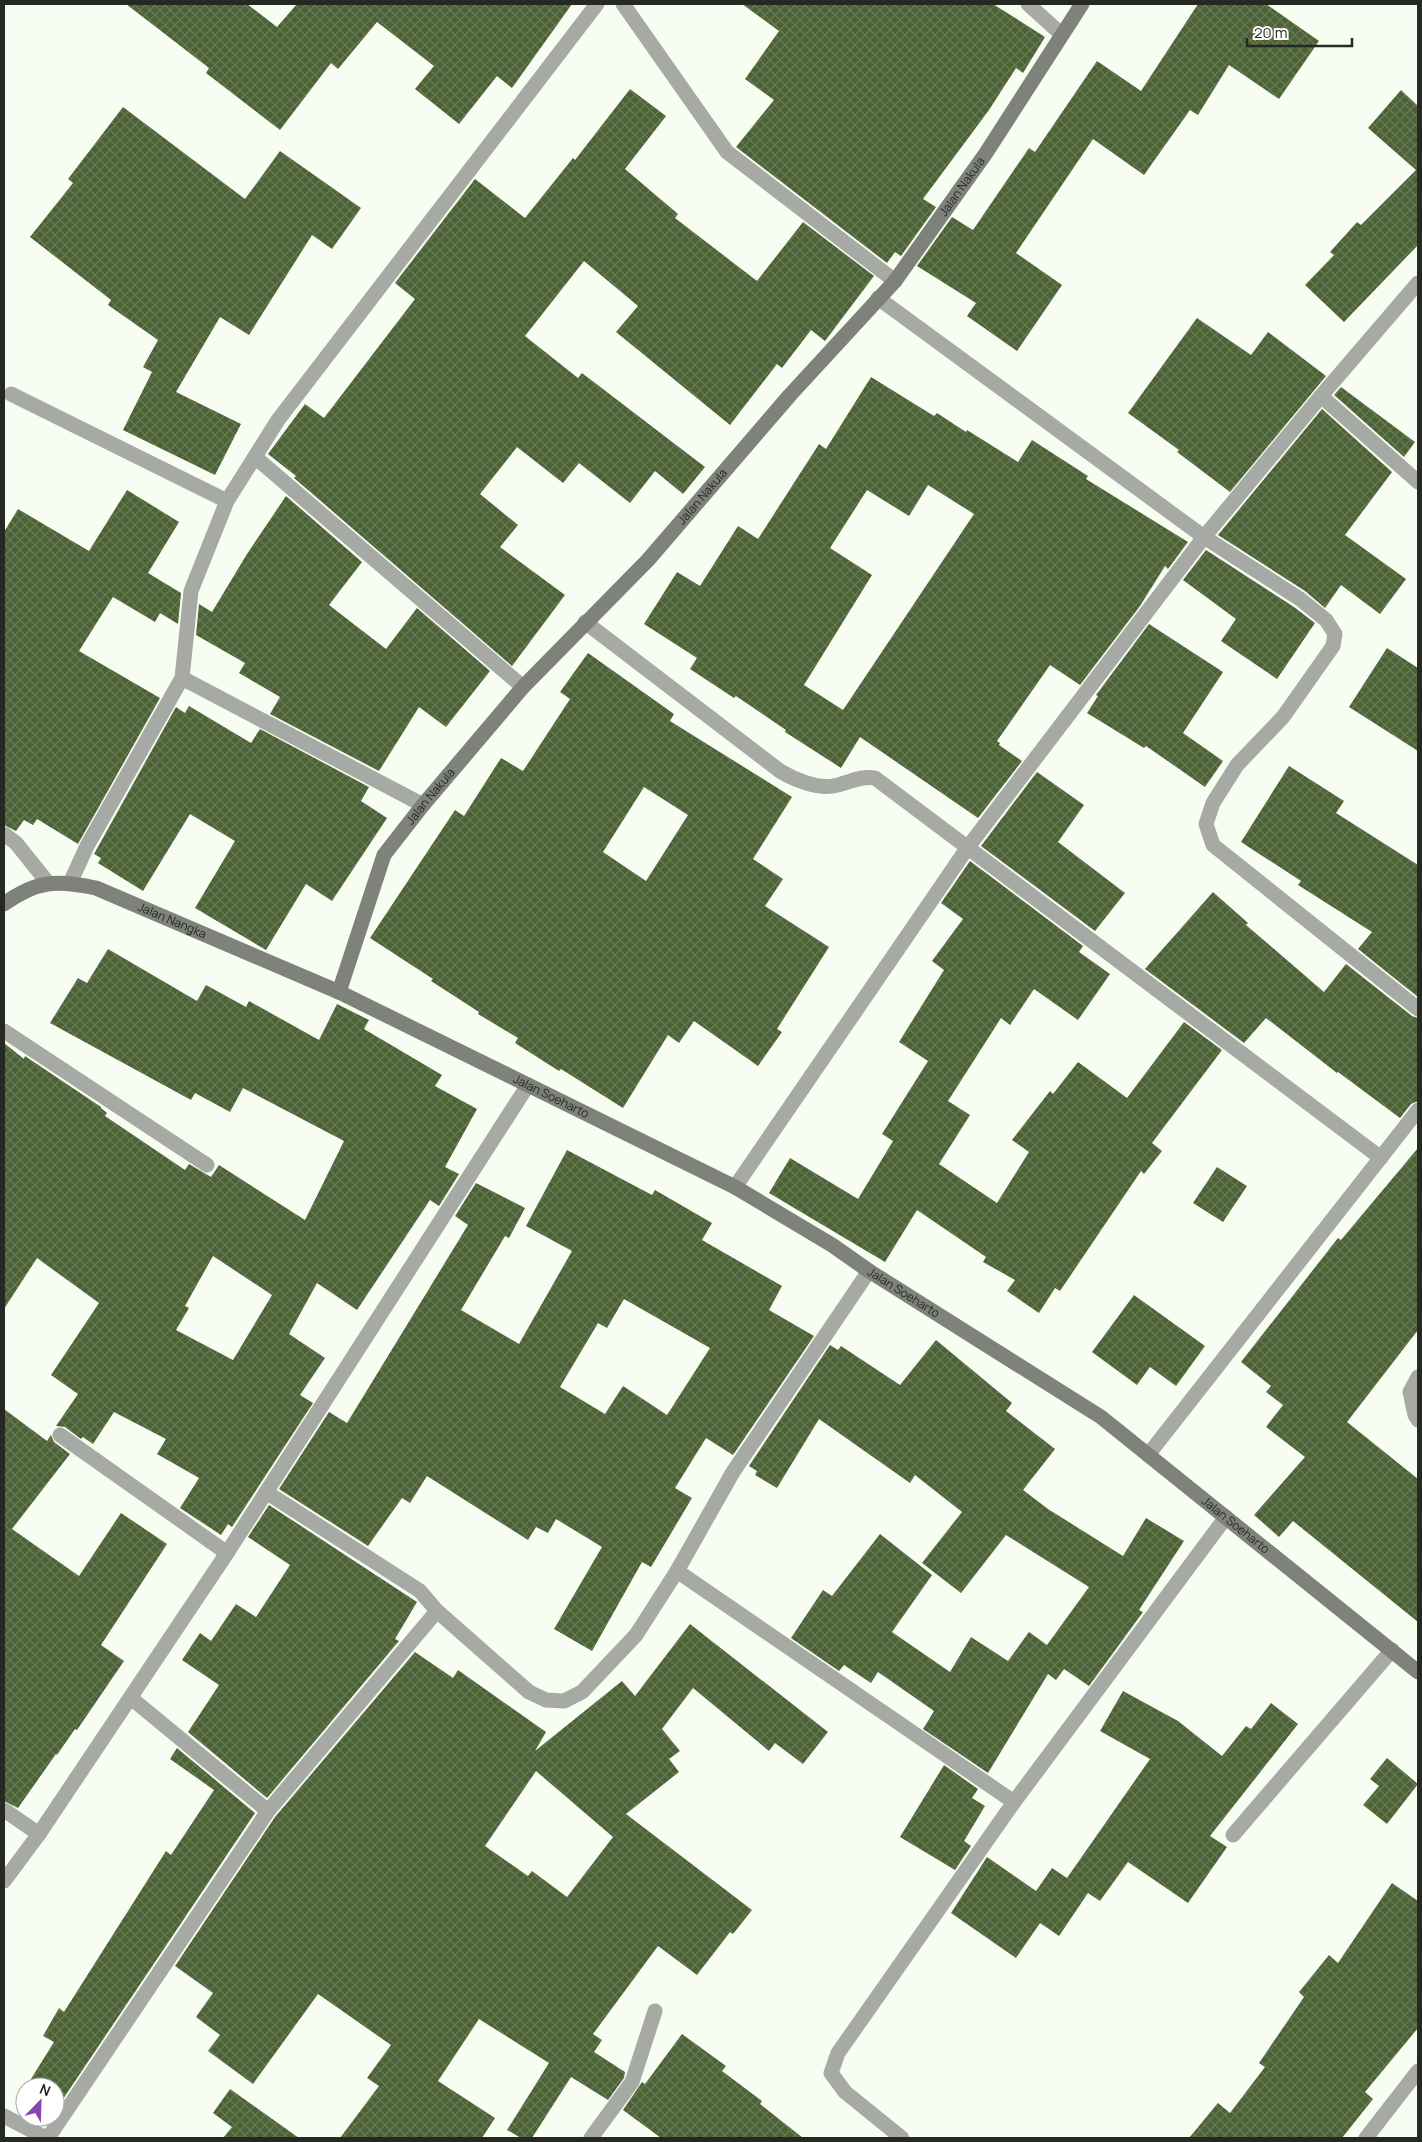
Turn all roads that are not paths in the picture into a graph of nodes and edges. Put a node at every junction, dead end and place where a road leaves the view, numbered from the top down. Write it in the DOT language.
graph roads {
  1 [pos="597,4"];
  2 [pos="623,4"];
  3 [pos="1028,4"];
  4 [pos="1082,4"];
  5 [pos="1061,34"];
  6 [pos="895,281"];
  7 [pos="1418,283"];
  8 [pos="878,298"];
  9 [pos="12,394"];
  10 [pos="1320,396"];
  11 [pos="255,457"];
  12 [pos="1418,482"];
  13 [pos="227,502"];
  14 [pos="1204,537"];
  15 [pos="585,622"];
  16 [pos="182,678"];
  17 [pos="523,687"];
  18 [pos="423,804"];
  19 [pos="4,834"];
  20 [pos="968,847"];
  21 [pos="48,883"];
  22 [pos="70,883"];
  23 [pos="4,904"];
  24 [pos="339,992"];
  25 [pos="1418,1009"];
  26 [pos="4,1031"];
  27 [pos="528,1085"];
  28 [pos="1418,1110"];
  29 [pos="1381,1158"];
  30 [pos="207,1166"];
  31 [pos="735,1187"];
  32 [pos="869,1271"];
  33 [pos="1418,1377"];
  34 [pos="1418,1420"];
  35 [pos="60,1435"];
  36 [pos="1148,1454"];
  37 [pos="266,1492"];
  38 [pos="1226,1517"];
  39 [pos="227,1553"];
  40 [pos="677,1571"];
  41 [pos="437,1611"];
  42 [pos="1392,1650"];
  43 [pos="1418,1672"];
  44 [pos="131,1698"];
  45 [pos="1014,1802"];
  46 [pos="4,1810"];
  47 [pos="268,1810"];
  48 [pos="39,1834"];
  49 [pos="1233,1835"];
  50 [pos="4,1881"];
  51 [pos="655,2011"];
  52 [pos="1418,2071"];
  53 [pos="4,2116"];
  54 [pos="47,2138"];
  55 [pos="591,2138"];
  56 [pos="902,2138"];
  57 [pos="1366,2138"];
  1 -- 11 [label="street"];
  2 -- 6 [label="street"];
  3 -- 5 [label="street"];
  4 -- 5 [label="street, Jalan Nakula"];
  5 -- 6 [label="street, Jalan Nakula"];
  6 -- 8 [label="street, Jalan Nakula"];
  7 -- 10 [label="street"];
  8 -- 14 [label="street"];
  8 -- 15 [label="street, Jalan Nakula"];
  9 -- 13 [label="street"];
  10 -- 12 [label="street"];
  10 -- 14 [label="street"];
  11 -- 13 [label="street"];
  11 -- 17 [label="street"];
  13 -- 16 [label="street"];
  14 -- 20 [label="street"];
  14 -- 25 [label="street"];
  15 -- 17 [label="street, Jalan Nakula"];
  15 -- 20 [label="street"];
  16 -- 18 [label="street"];
  16 -- 22 [label="street"];
  17 -- 18 [label="street, Jalan Nakula"];
  18 -- 24 [label="street, Jalan Nakula"];
  19 -- 21 [label="street"];
  20 -- 29 [label="street"];
  20 -- 31 [label="street"];
  21 -- 22 [label="street, Jalan Nangka"];
  21 -- 23 [label="street, Jalan Nangka"];
  22 -- 24 [label="street, Jalan Nangka"];
  24 -- 27 [label="street, Jalan Soeharto"];
  26 -- 30 [label="street"];
  27 -- 31 [label="street, Jalan Soeharto"];
  27 -- 37 [label="street"];
  28 -- 29 [label="street"];
  29 -- 36 [label="street"];
  31 -- 32 [label="street, Jalan Soeharto"];
  32 -- 36 [label="street, Jalan Soeharto"];
  32 -- 40 [label="street"];
  33 -- 34 [label="street"];
  35 -- 39 [label="street"];
  36 -- 38 [label="street, Jalan Soeharto"];
  37 -- 39 [label="street"];
  37 -- 41 [label="street"];
  38 -- 42 [label="street, Jalan Soeharto"];
  38 -- 45 [label="street"];
  39 -- 44 [label="street"];
  40 -- 41 [label="street"];
  40 -- 45 [label="street"];
  41 -- 47 [label="street"];
  42 -- 43 [label="street, Jalan Soeharto"];
  42 -- 49 [label="street"];
  44 -- 47 [label="street"];
  44 -- 48 [label="street"];
  45 -- 56 [label="street"];
  46 -- 48 [label="street"];
  47 -- 54 [label="street"];
  48 -- 50 [label="street"];
  51 -- 55 [label="street"];
  52 -- 57 [label="street"];
  53 -- 54 [label="street"];
}
